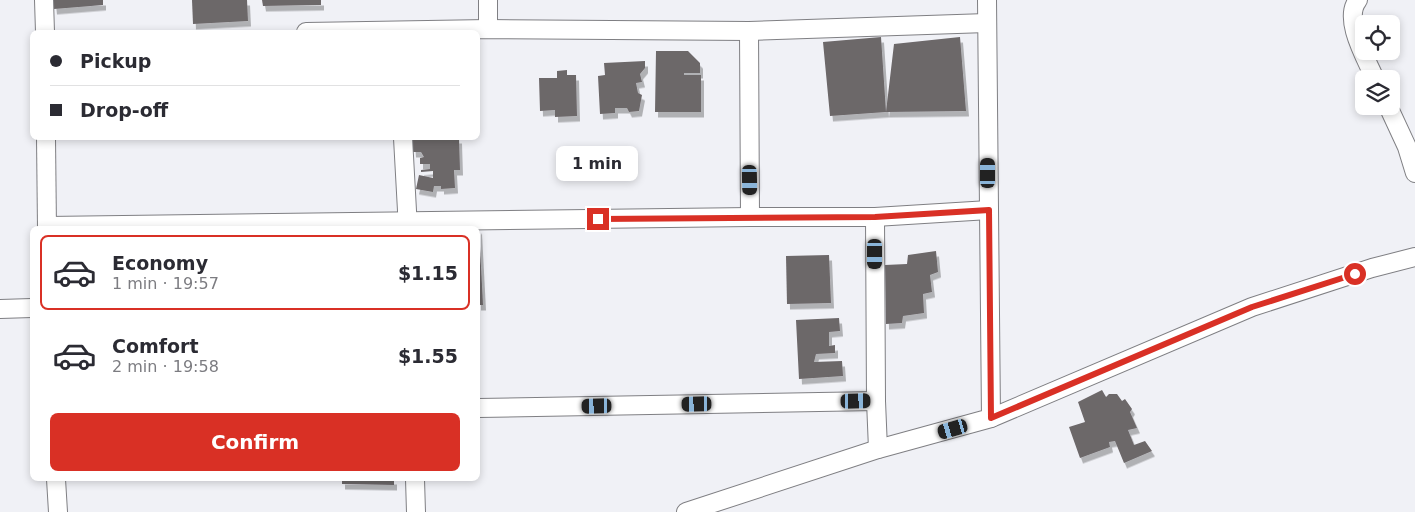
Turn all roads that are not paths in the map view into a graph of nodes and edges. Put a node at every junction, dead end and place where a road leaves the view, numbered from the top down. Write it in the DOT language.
graph roads {
  1 [pos="44,0"];
  2 [pos="488,0"];
  3 [pos="987,0"];
  4 [pos="1358,0"];
  5 [pos="987,23"];
  6 [pos="488,29"];
  7 [pos="45,30"];
  8 [pos="458,30"];
  9 [pos="749,31"];
  10 [pos="1372,70"];
  11 [pos="1393,115"];
  12 [pos="46,140"];
  13 [pos="403,140"];
  14 [pos="1411,146"];
  15 [pos="1415,172"];
  16 [pos="989,210"];
  17 [pos="750,217"];
  18 [pos="875,217"];
  19 [pos="408,225"];
  20 [pos="47,226"];
  21 [pos="288,226"];
  22 [pos="1415,257"];
  23 [pos="0,308"];
  24 [pos="30,308"];
  25 [pos="876,401"];
  26 [pos="480,408"];
  27 [pos="991,418"];
  28 [pos="878,450"];
  29 [pos="56,481"];
  30 [pos="415,481"];
  31 [pos="58,512"];
  32 [pos="416,512"];
  33 [pos="686,512"];
  1 -- 7 [label="street"];
  2 -- 6 [label="street"];
  3 -- 5 [label="street"];
  4 -- 10 [label="street"];
  5 -- 9 [label="street"];
  5 -- 16 [label="street"];
  6 -- 8 [label="street"];
  6 -- 9 [label="street"];
  9 -- 17 [label="street"];
  11 -- 14 [label="street"];
  12 -- 20 [label="street"];
  13 -- 19 [label="street"];
  14 -- 15 [label="street"];
  16 -- 18 [label="street"];
  16 -- 27 [label="street"];
  17 -- 18 [label="street"];
  17 -- 19 [label="street"];
  18 -- 25 [label="street"];
  19 -- 21 [label="street"];
  22 -- 27 [label="street"];
  23 -- 24 [label="street"];
  25 -- 26 [label="street"];
  25 -- 28 [label="street"];
  27 -- 28 [label="street"];
  28 -- 33 [label="street"];
  29 -- 31 [label="street"];
  30 -- 32 [label="street"];
}
